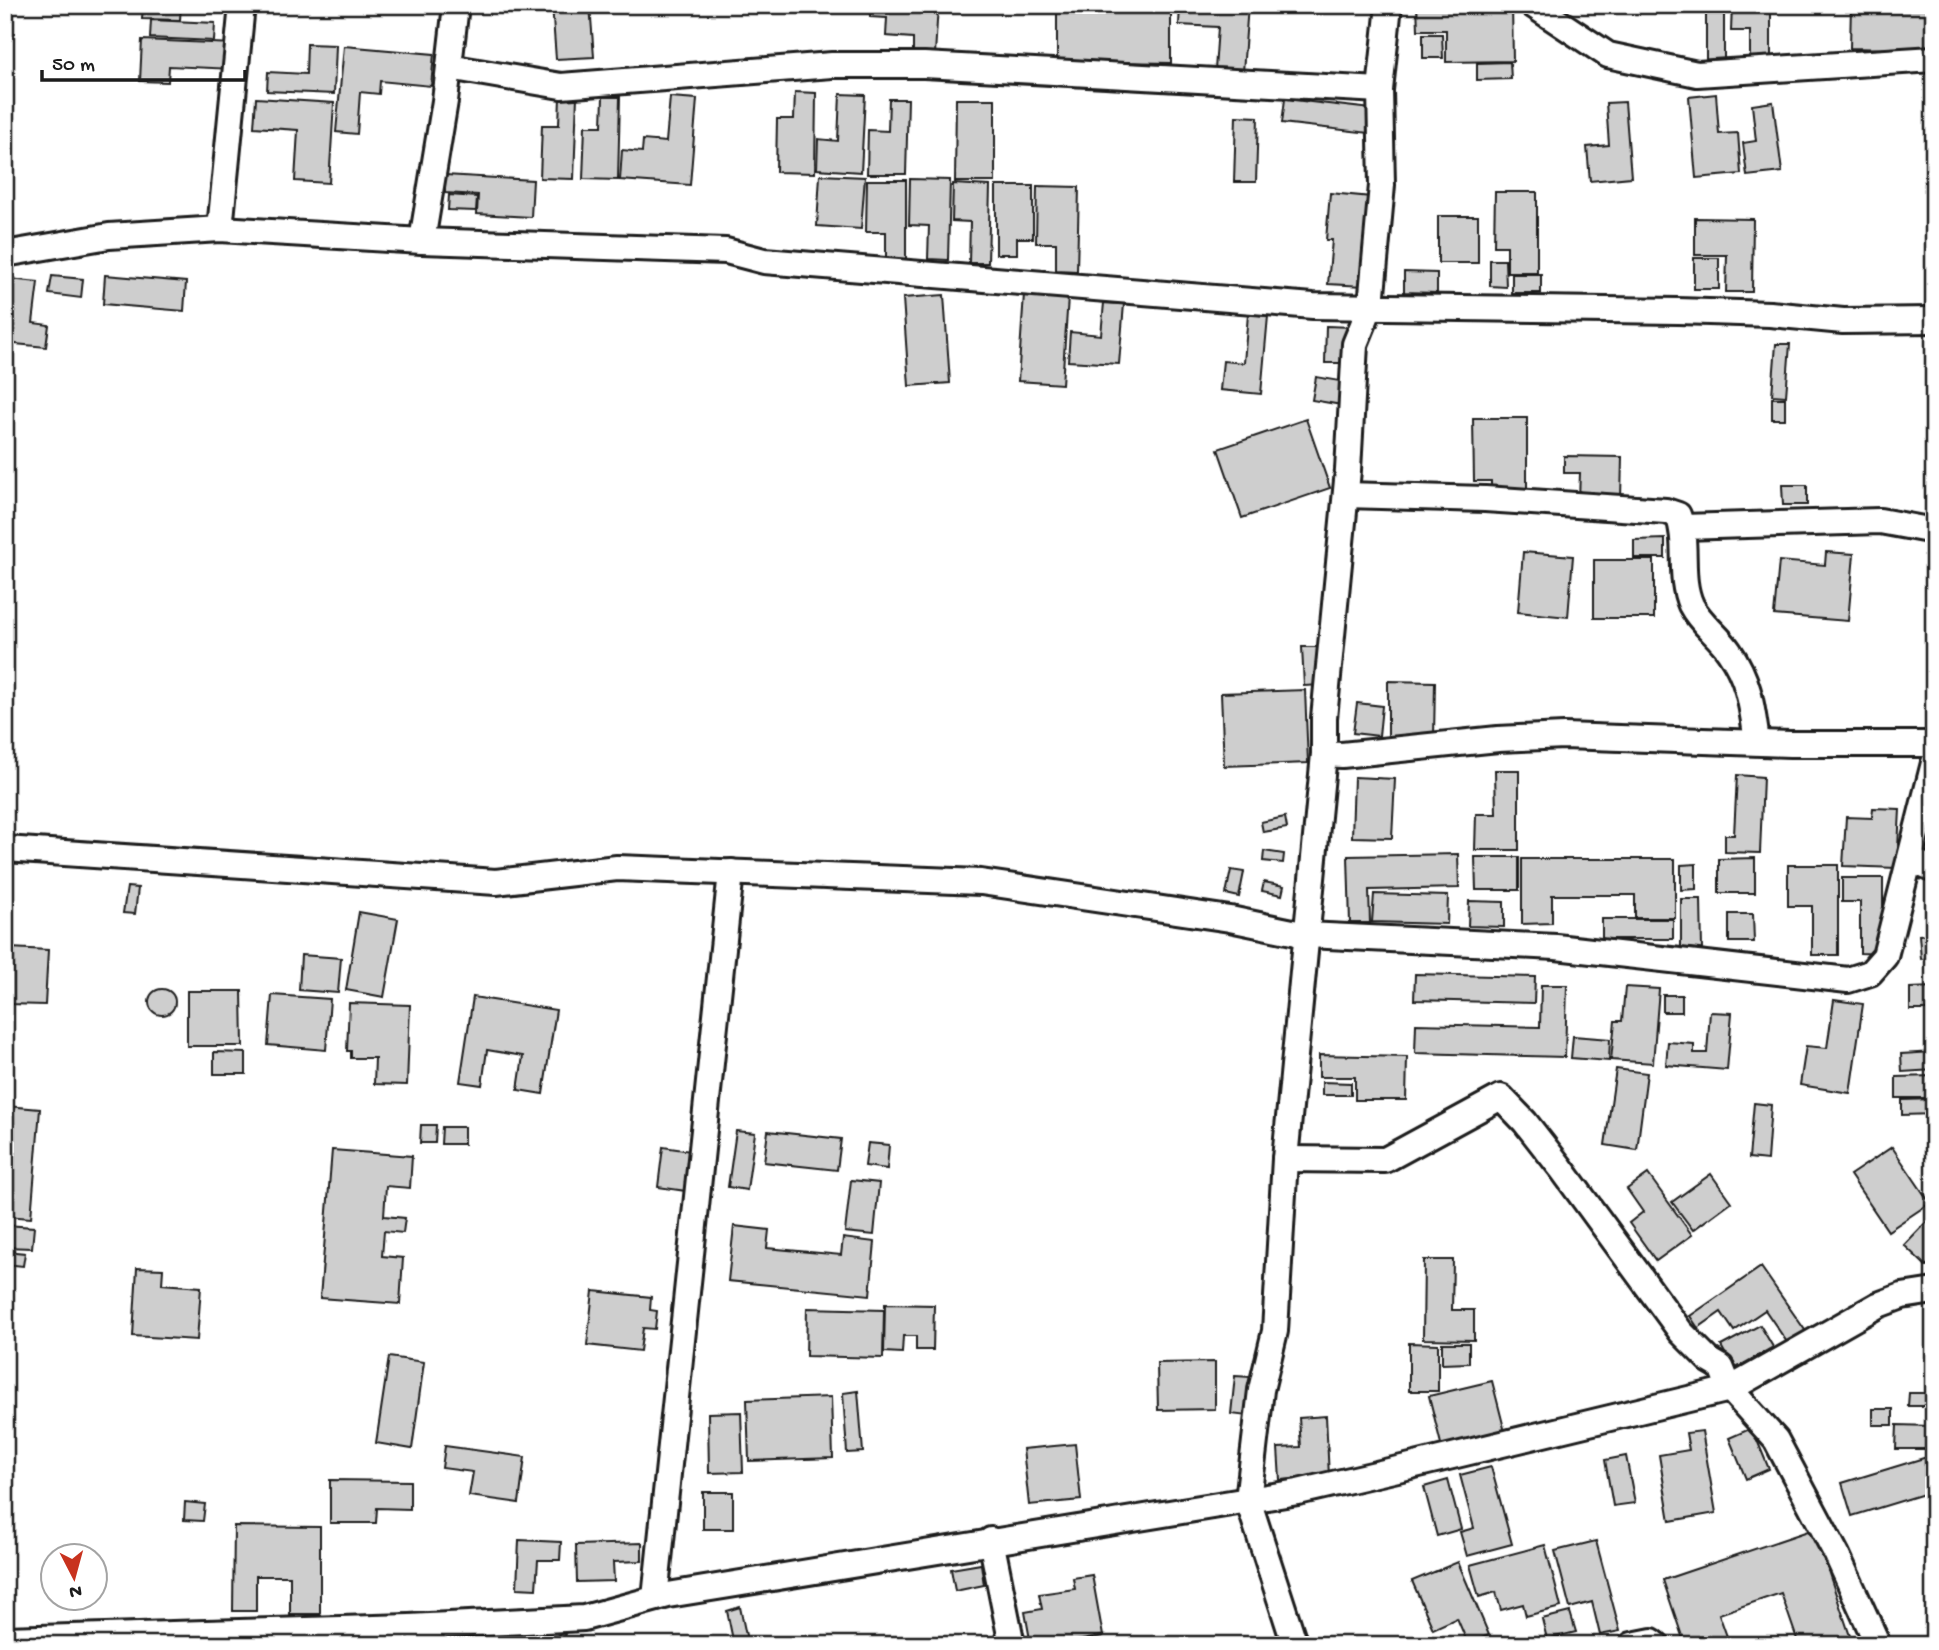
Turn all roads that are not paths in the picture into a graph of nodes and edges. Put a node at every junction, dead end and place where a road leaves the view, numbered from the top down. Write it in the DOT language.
graph roads {
  1 [pos="242,5"];
  2 [pos="456,5"];
  3 [pos="1390,5"];
  4 [pos="1533,5"];
  5 [pos="1934,59"];
  6 [pos="449,67"];
  7 [pos="1380,90"];
  8 [pos="219,229"];
  9 [pos="422,241"];
  10 [pos="5,254"];
  11 [pos="1371,305"];
  12 [pos="1934,320"];
  13 [pos="1346,495"];
  14 [pos="1682,527"];
  15 [pos="1934,531"];
  16 [pos="1757,743"];
  17 [pos="1934,744"];
  18 [pos="1324,754"];
  19 [pos="1934,762"];
  20 [pos="5,849"];
  21 [pos="1911,860"];
  22 [pos="1934,870"];
  23 [pos="731,873"];
  24 [pos="1307,935"];
  25 [pos="1285,1159"];
  26 [pos="1934,1291"];
  27 [pos="1730,1389"];
  28 [pos="1248,1500"];
  29 [pos="991,1540"];
  30 [pos="655,1598"];
  31 [pos="5,1639"];
  32 [pos="1012,1645"];
  33 [pos="1295,1645"];
  34 [pos="1632,1645"];
  35 [pos="1657,1645"];
  36 [pos="1878,1645"];
  1 -- 8 [label="street"];
  2 -- 6 [label="street"];
  3 -- 7 [label="street"];
  4 -- 5 [label="street"];
  6 -- 7 [label="street"];
  6 -- 9 [label="street"];
  7 -- 11 [label="street"];
  8 -- 9 [label="street"];
  8 -- 10 [label="street"];
  9 -- 11 [label="street"];
  11 -- 12 [label="street"];
  11 -- 13 [label="street"];
  13 -- 14 [label="street"];
  13 -- 18 [label="street"];
  14 -- 15 [label="street"];
  14 -- 16 [label="street"];
  16 -- 17 [label="street"];
  16 -- 18 [label="street"];
  18 -- 24 [label="street"];
  19 -- 21 [label="street"];
  20 -- 23 [label="street"];
  21 -- 22 [label="street"];
  21 -- 24 [label="street"];
  23 -- 24 [label="street"];
  23 -- 30 [label="street"];
  24 -- 25 [label="street"];
  25 -- 27 [label="street"];
  25 -- 28 [label="street"];
  26 -- 27 [label="street"];
  27 -- 28 [label="street"];
  27 -- 36 [label="street"];
  28 -- 29 [label="street"];
  28 -- 33 [label="street"];
  29 -- 30 [label="street"];
  29 -- 32 [label="street"];
  30 -- 31 [label="street"];
  34 -- 35 [label="street"];
}
